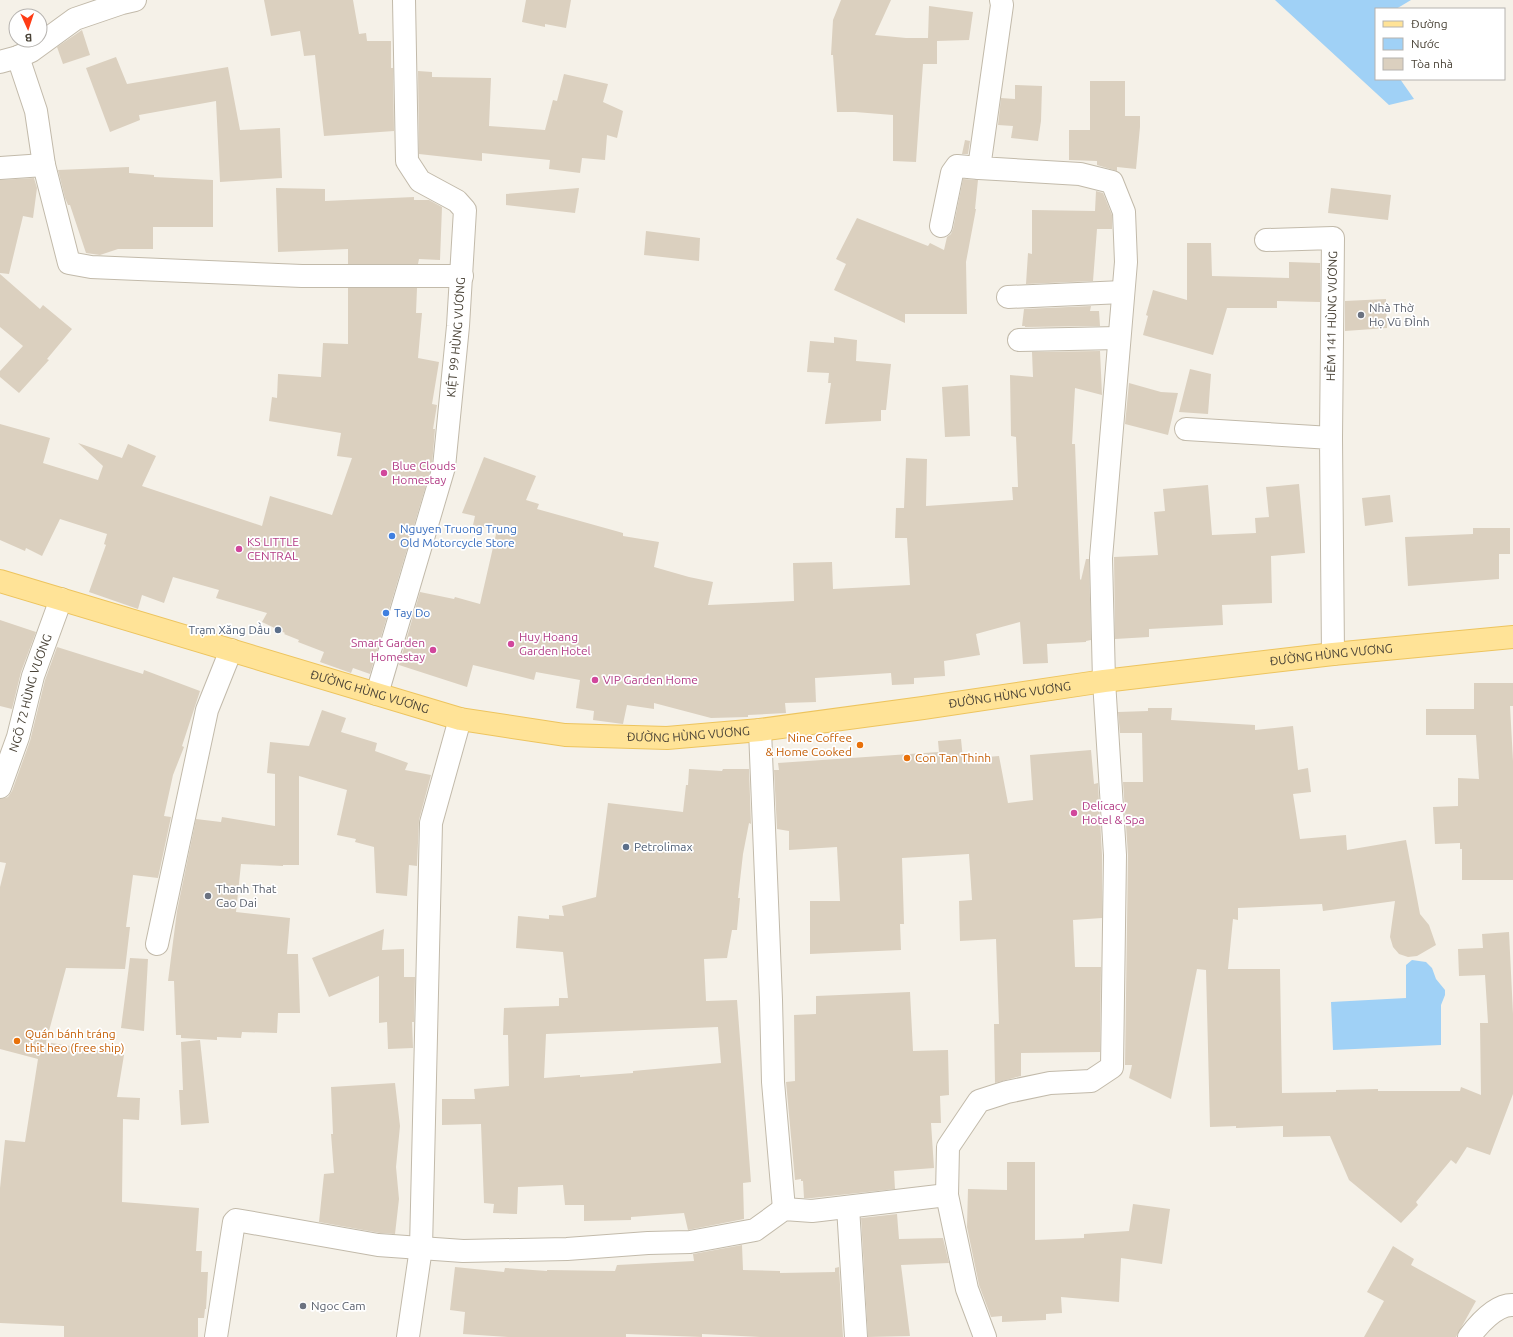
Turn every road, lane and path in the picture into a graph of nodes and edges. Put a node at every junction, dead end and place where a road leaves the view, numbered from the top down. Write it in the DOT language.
graph roads {
  1 [pos="135,0"];
  2 [pos="404,0"];
  3 [pos="1001,0"];
  4 [pos="9,59"];
  5 [pos="44,165"];
  6 [pos="0,168"];
  7 [pos="979,168"];
  8 [pos="941,226"];
  9 [pos="1266,240"];
  10 [pos="462,276"];
  11 [pos="1123,292"];
  12 [pos="1008,297"];
  13 [pos="1119,338"];
  14 [pos="1019,340"];
  15 [pos="1186,428"];
  16 [pos="1331,438"];
  17 [pos="0,581"];
  18 [pos="61,599"];
  19 [pos="1513,637"];
  20 [pos="231,650"];
  21 [pos="1333,654"];
  22 [pos="1104,680"];
  23 [pos="377,694"];
  24 [pos="460,720"];
  25 [pos="760,730"];
  26 [pos="0,787"];
  27 [pos="157,944"];
  28 [pos="947,1195"];
  29 [pos="848,1207"];
  30 [pos="784,1209"];
  31 [pos="422,1248"];
  32 [pos="1513,1305"];
  33 [pos="216,1337"];
  34 [pos="408,1337"];
  35 [pos="856,1337"];
  36 [pos="985,1337"];
  37 [pos="1469,1337"];
  1 -- 4 [label="street"];
  2 -- 10 [label="street, KIỆT 99 HÙNG VƯƠNG"];
  3 -- 7 [label="street"];
  4 -- 5 [label="street"];
  5 -- 6 [label="street"];
  5 -- 10 [label="street"];
  7 -- 8 [label="street"];
  7 -- 11 [label="street"];
  9 -- 16 [label="street, HẺM 141 HÙNG VƯƠNG"];
  10 -- 23 [label="street, KIỆT 99 HÙNG VƯƠNG"];
  11 -- 12 [label="street"];
  11 -- 13 [label="street"];
  13 -- 14 [label="street"];
  13 -- 22 [label="street"];
  15 -- 16 [label="street"];
  16 -- 21 [label="street"];
  17 -- 18 [label="main road, ĐƯỜNG HÙNG VƯƠNG"];
  18 -- 20 [label="main road, ĐƯỜNG HÙNG VƯƠNG"];
  18 -- 26 [label="street, NGÕ 72 HÙNG VƯƠNG"];
  19 -- 21 [label="main road, ĐƯỜNG HÙNG VƯƠNG"];
  20 -- 23 [label="main road, ĐƯỜNG HÙNG VƯƠNG"];
  20 -- 27 [label="street"];
  21 -- 22 [label="main road, ĐƯỜNG HÙNG VƯƠNG"];
  22 -- 25 [label="main road, ĐƯỜNG HÙNG VƯƠNG"];
  22 -- 28 [label="street"];
  23 -- 24 [label="main road, ĐƯỜNG HÙNG VƯƠNG"];
  24 -- 25 [label="main road, ĐƯỜNG HÙNG VƯƠNG"];
  24 -- 31 [label="street"];
  25 -- 30 [label="street"];
  28 -- 29 [label="street"];
  28 -- 36 [label="street"];
  29 -- 30 [label="street"];
  29 -- 35 [label="street"];
  30 -- 31 [label="street"];
  31 -- 33 [label="street"];
  31 -- 34 [label="street"];
  32 -- 37 [label="street"];
}
